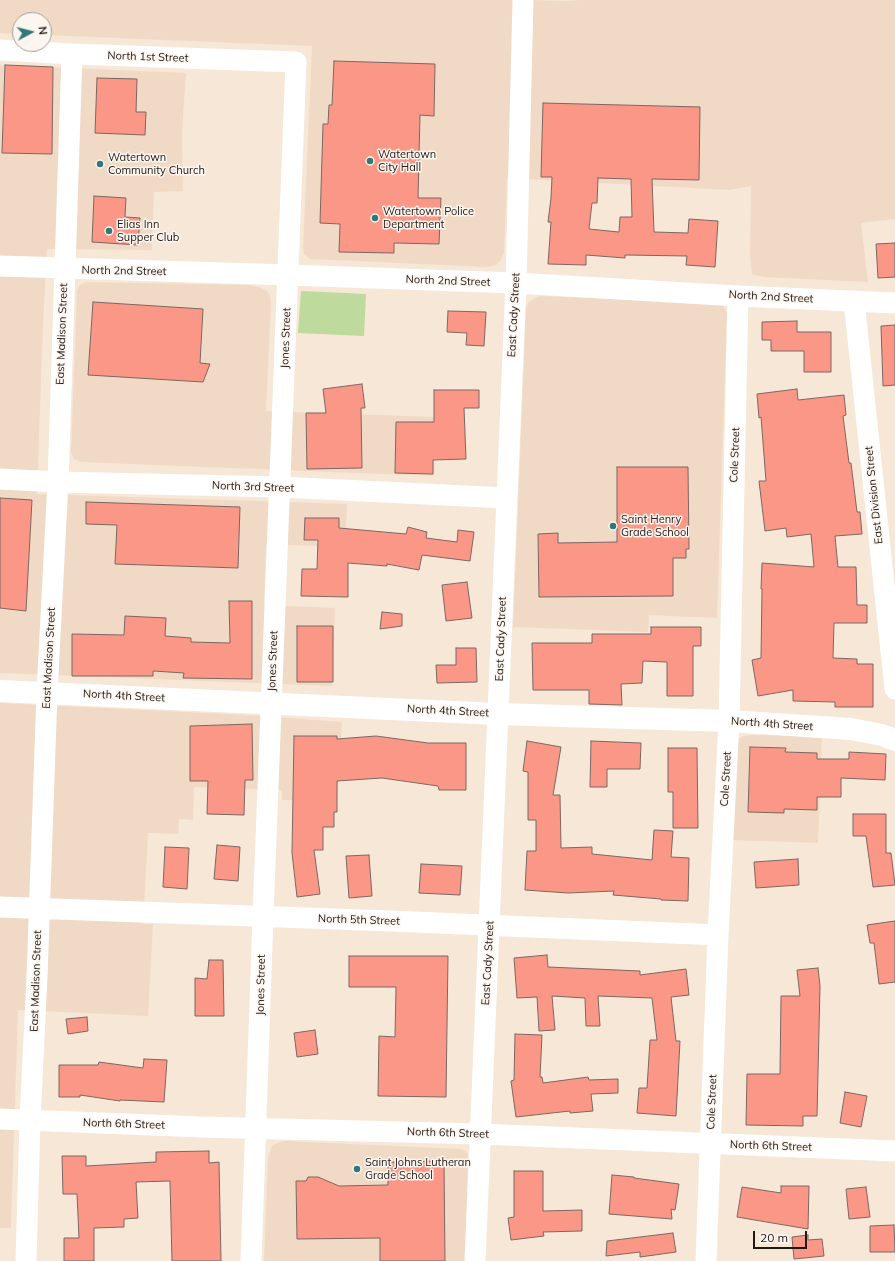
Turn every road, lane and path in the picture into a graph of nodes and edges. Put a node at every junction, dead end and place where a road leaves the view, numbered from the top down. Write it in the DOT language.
graph roads {
  1 [pos="523,8"];
  2 [pos="0,50"];
  3 [pos="72,54"];
  4 [pos="296,62"];
  5 [pos="0,266"];
  6 [pos="64,269"];
  7 [pos="288,275"];
  8 [pos="516,283"];
  9 [pos="738,296"];
  10 [pos="854,301"];
  11 [pos="895,303"];
  12 [pos="0,479"];
  13 [pos="58,482"];
  14 [pos="280,487"];
  15 [pos="506,498"];
  16 [pos="895,689"];
  17 [pos="0,691"];
  18 [pos="47,693"];
  19 [pos="271,703"];
  20 [pos="498,714"];
  21 [pos="729,720"];
  22 [pos="895,740"];
  23 [pos="0,907"];
  24 [pos="39,909"];
  25 [pos="263,916"];
  26 [pos="490,925"];
  27 [pos="718,935"];
  28 [pos="0,1119"];
  29 [pos="30,1120"];
  30 [pos="256,1127"];
  31 [pos="480,1134"];
  32 [pos="710,1143"];
  33 [pos="895,1151"];
  34 [pos="26,1261"];
  35 [pos="251,1261"];
  36 [pos="475,1261"];
  37 [pos="706,1261"];
  1 -- 8 [label="street, East Cady Street"];
  2 -- 3 [label="street, North 1st Street"];
  3 -- 4 [label="street, North 1st Street"];
  3 -- 6 [label="street, East Madison Street"];
  4 -- 7 [label="street, Jones Street"];
  5 -- 6 [label="street, North 2nd Street"];
  6 -- 7 [label="street, North 2nd Street"];
  6 -- 13 [label="street, East Madison Street"];
  7 -- 8 [label="street, North 2nd Street"];
  7 -- 14 [label="street, Jones Street"];
  8 -- 9 [label="street, North 2nd Street"];
  8 -- 15 [label="street, East Cady Street"];
  9 -- 10 [label="street, North 2nd Street"];
  9 -- 21 [label="street, Cole Street"];
  10 -- 11 [label="street, North 2nd Street"];
  10 -- 16 [label="street, East Division Street"];
  12 -- 13 [label="street, North 3rd Street"];
  13 -- 14 [label="street, North 3rd Street"];
  13 -- 18 [label="street, East Madison Street"];
  14 -- 15 [label="street, North 3rd Street"];
  14 -- 19 [label="street, Jones Street"];
  15 -- 20 [label="street, East Cady Street"];
  17 -- 18 [label="street, North 4th Street"];
  18 -- 19 [label="street, North 4th Street"];
  18 -- 24 [label="street, East Madison Street"];
  19 -- 20 [label="street, North 4th Street"];
  19 -- 25 [label="street, Jones Street"];
  20 -- 21 [label="street, North 4th Street"];
  20 -- 26 [label="street, East Cady Street"];
  21 -- 22 [label="street, North 4th Street"];
  21 -- 27 [label="street, Cole Street"];
  23 -- 24 [label="street, North 5th Street"];
  24 -- 25 [label="street, North 5th Street"];
  24 -- 29 [label="street, East Madison Street"];
  25 -- 26 [label="street, North 5th Street"];
  25 -- 30 [label="street, Jones Street"];
  26 -- 27 [label="street, North 5th Street"];
  26 -- 31 [label="street, East Cady Street"];
  27 -- 32 [label="street, Cole Street"];
  28 -- 29 [label="street, North 6th Street"];
  29 -- 30 [label="street, North 6th Street"];
  29 -- 34 [label="street, East Madison Street"];
  30 -- 31 [label="street, North 6th Street"];
  30 -- 35 [label="street, Jones Street"];
  31 -- 32 [label="street, North 6th Street"];
  31 -- 36 [label="street, East Cady Street"];
  32 -- 33 [label="street, North 6th Street"];
  32 -- 37 [label="street, Cole Street"];
}
